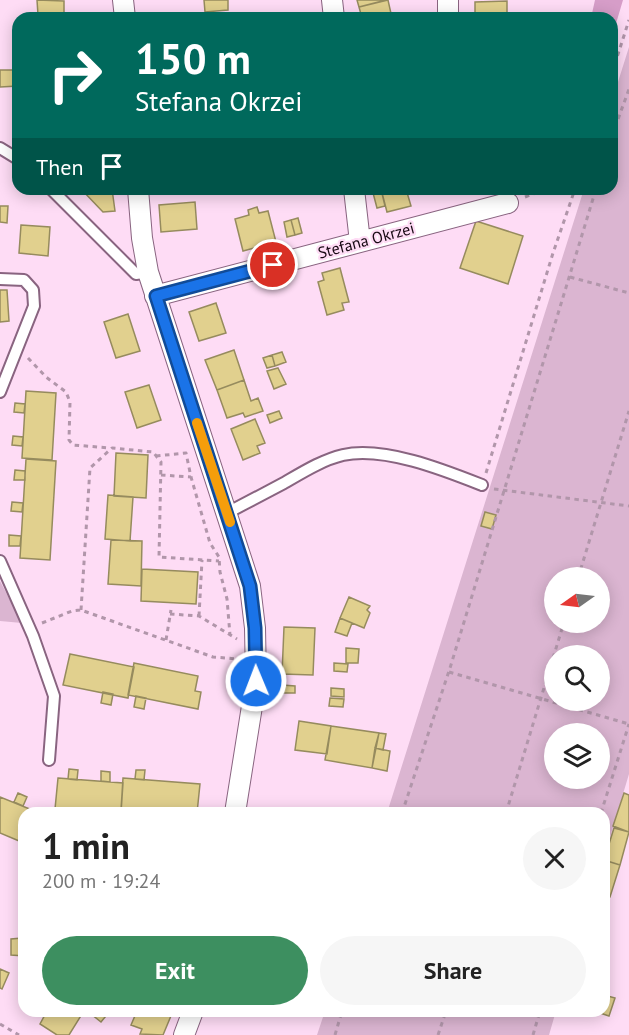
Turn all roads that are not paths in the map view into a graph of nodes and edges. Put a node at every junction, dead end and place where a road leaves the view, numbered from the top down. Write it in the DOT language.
graph roads {
  1 [pos="57,195"];
  2 [pos="138,195"];
  3 [pos="355,195"];
  4 [pos="508,203"];
  5 [pos="360,242"];
  6 [pos="148,272"];
  7 [pos="0,279"];
  8 [pos="156,296"];
  9 [pos="0,392"];
  10 [pos="482,485"];
  11 [pos="227,513"];
  12 [pos="0,561"];
  13 [pos="49,760"];
  14 [pos="236,807"];
  15 [pos="191,1017"];
  16 [pos="184,1035"];
  1 -- 6 [label="lane"];
  2 -- 6 [label="street"];
  3 -- 5 [label="street"];
  4 -- 5 [label="street, Stefana Okrzei"];
  5 -- 8 [label="street, Stefana Okrzei"];
  6 -- 8 [label="street"];
  7 -- 9 [label="lane"];
  8 -- 11 [label="street"];
  10 -- 11 [label="lane"];
  11 -- 14 [label="street"];
  12 -- 13 [label="lane"];
  15 -- 16 [label="street"];
}
